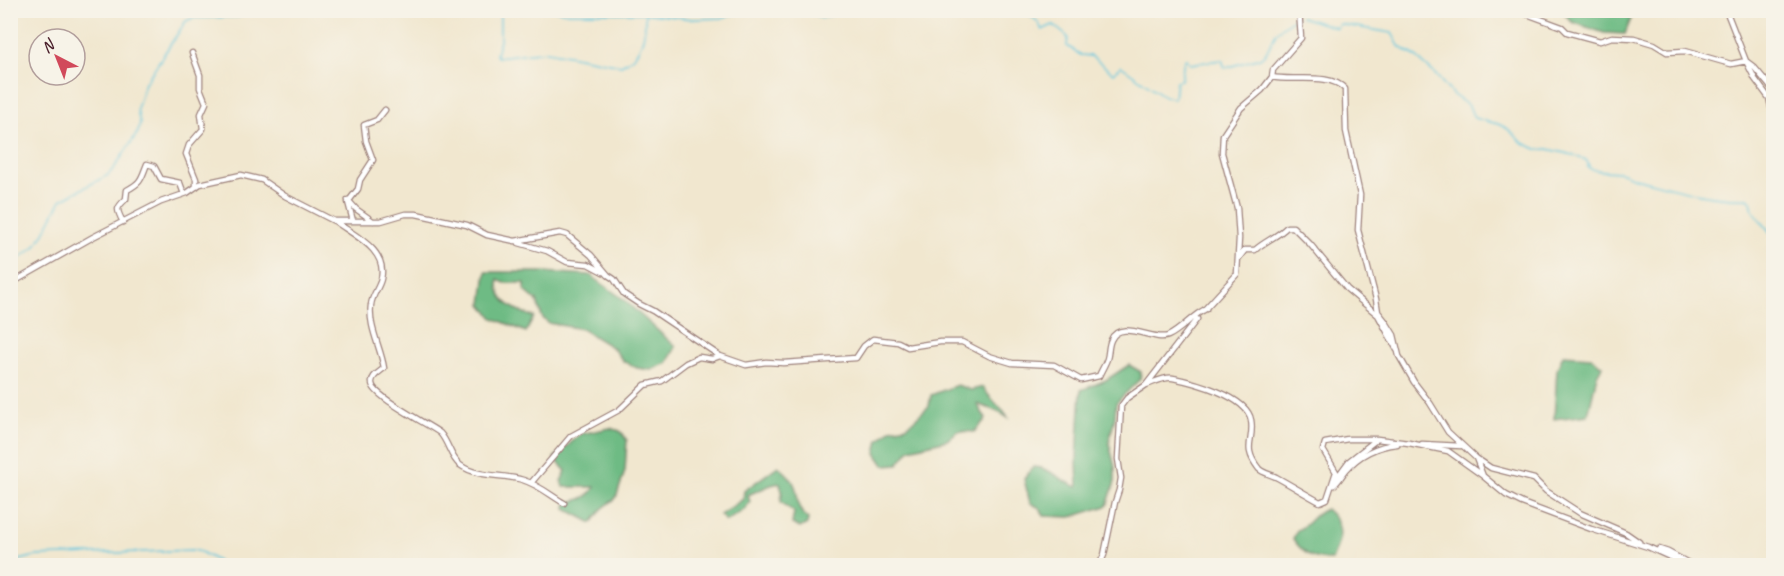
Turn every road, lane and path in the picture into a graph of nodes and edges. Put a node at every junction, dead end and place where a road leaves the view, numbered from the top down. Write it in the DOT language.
graph roads {
  1 [pos="1516,10"];
  2 [pos="1726,10"];
  3 [pos="1299,15"];
  4 [pos="192,53"];
  5 [pos="1746,61"];
  6 [pos="1272,77"];
  7 [pos="1773,91"];
  8 [pos="386,110"];
  9 [pos="1773,120"];
  10 [pos="196,187"];
  11 [pos="184,194"];
  12 [pos="348,200"];
  13 [pos="353,220"];
  14 [pos="334,221"];
  15 [pos="373,221"];
  16 [pos="123,222"];
  17 [pos="515,241"];
  18 [pos="1237,261"];
  19 [pos="608,275"];
  20 [pos="10,284"];
  21 [pos="1206,309"];
  22 [pos="1397,350"];
  23 [pos="720,356"];
  24 [pos="1146,385"];
  25 [pos="1377,439"];
  26 [pos="1402,442"];
  27 [pos="1417,444"];
  28 [pos="1461,446"];
  29 [pos="1476,458"];
  30 [pos="1483,476"];
  31 [pos="531,483"];
  32 [pos="1333,484"];
  33 [pos="564,503"];
  34 [pos="1646,546"];
  35 [pos="1099,566"];
  36 [pos="1692,566"];
  1 -- 5 [label="street"];
  2 -- 5 [label="street"];
  3 -- 6 [label="street"];
  4 -- 10 [label="street"];
  5 -- 7 [label="street"];
  5 -- 9 [label="street"];
  6 -- 18 [label="street"];
  6 -- 22 [label="street"];
  8 -- 12 [label="street"];
  10 -- 11 [label="street"];
  10 -- 14 [label="street"];
  11 -- 16 [label="street"];
  11 -- 16 [label="street"];
  12 -- 13 [label="street"];
  12 -- 15 [label="street"];
  13 -- 14 [label="street"];
  13 -- 15 [label="street"];
  14 -- 31 [label="street"];
  15 -- 17 [label="street"];
  16 -- 20 [label="street"];
  17 -- 19 [label="street"];
  17 -- 19 [label="street"];
  18 -- 21 [label="street"];
  18 -- 22 [label="street"];
  19 -- 23 [label="street"];
  21 -- 23 [label="street"];
  21 -- 24 [label="street"];
  22 -- 28 [label="street"];
  23 -- 31 [label="street"];
  24 -- 32 [label="street"];
  24 -- 35 [label="street"];
  25 -- 26 [label="street"];
  25 -- 32 [label="street"];
  25 -- 32 [label="street"];
  26 -- 27 [label="street"];
  26 -- 32 [label="street"];
  27 -- 28 [label="street"];
  27 -- 30 [label="street"];
  28 -- 29 [label="street"];
  29 -- 30 [label="street"];
  29 -- 34 [label="street"];
  30 -- 34 [label="street"];
  31 -- 33 [label="street"];
  34 -- 36 [label="street"];
}
